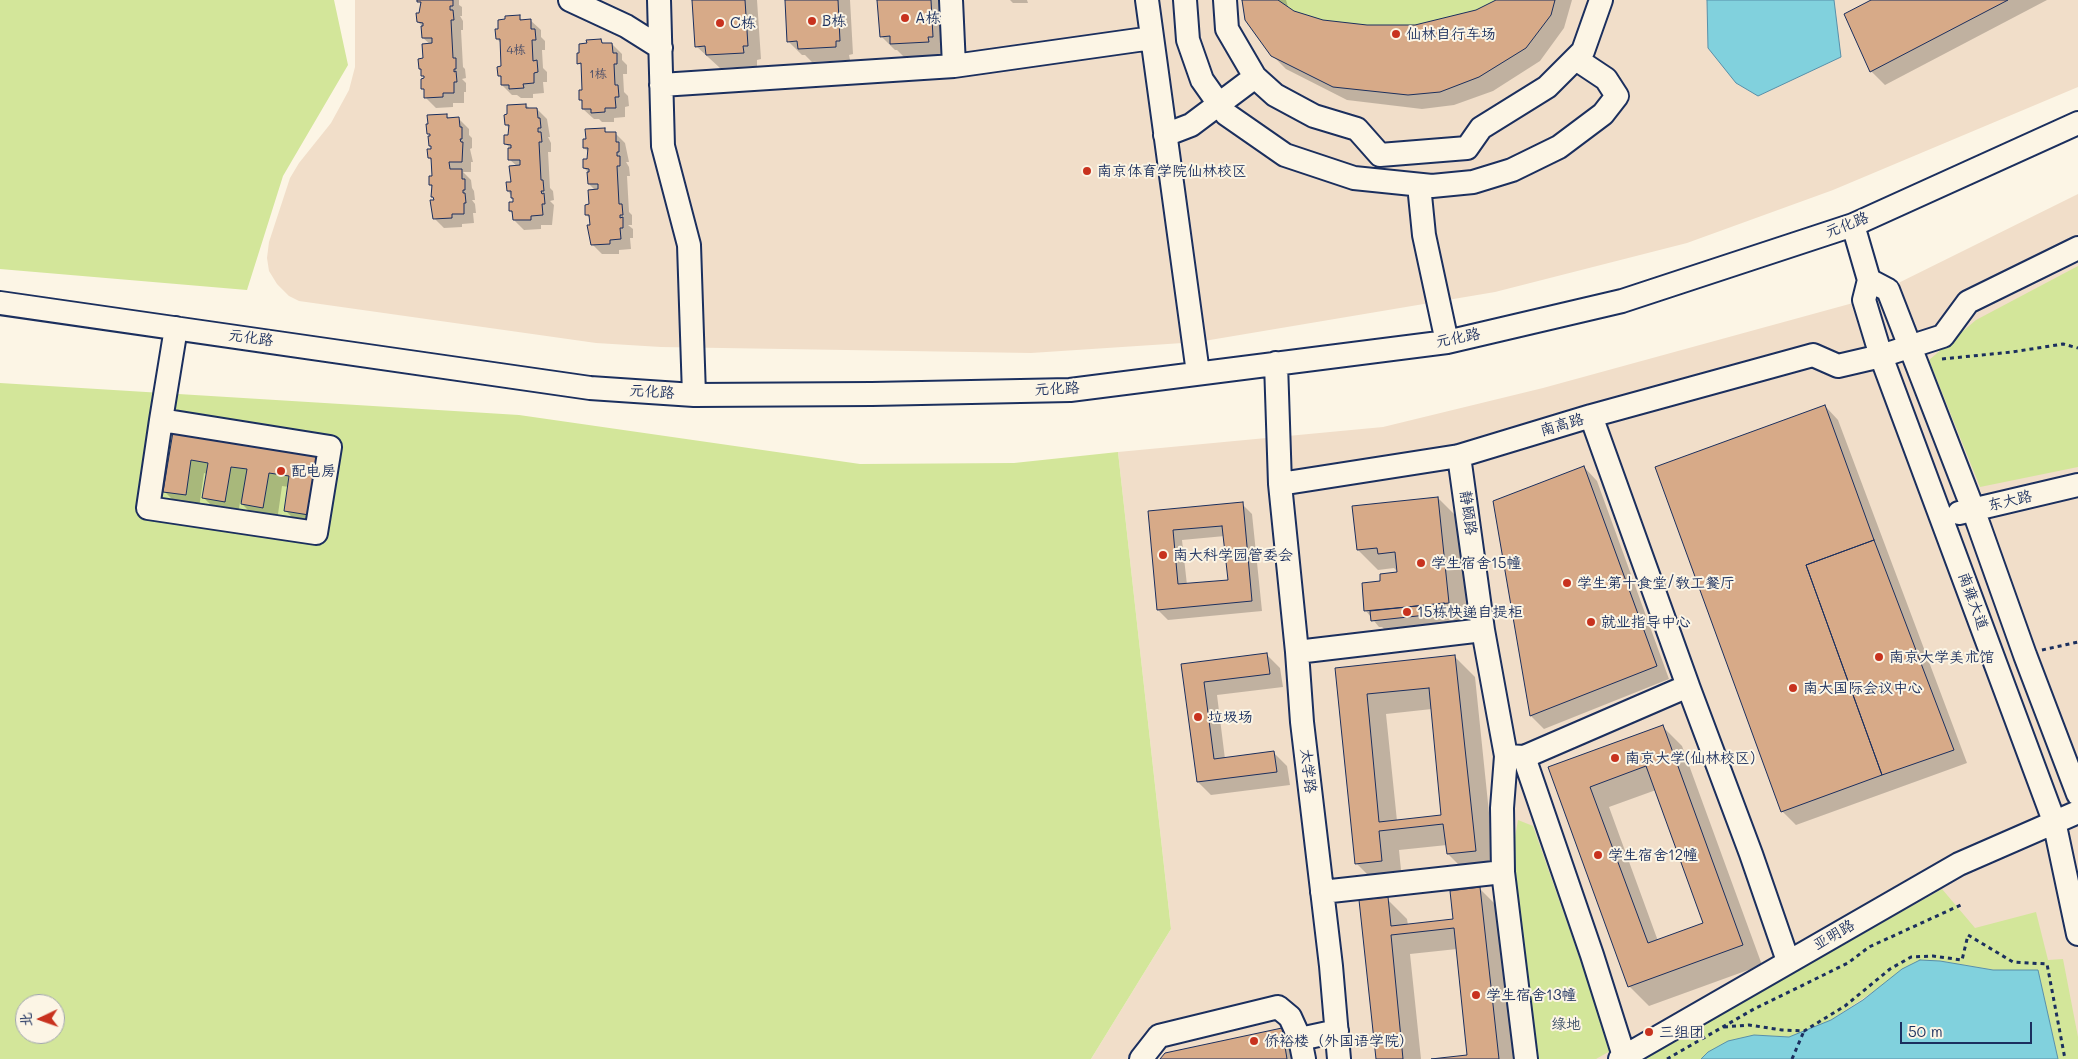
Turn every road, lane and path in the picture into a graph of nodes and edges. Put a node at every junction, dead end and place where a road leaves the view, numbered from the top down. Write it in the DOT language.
graph roads {
  1 [pos="570,0"];
  2 [pos="659,0"];
  3 [pos="951,0"];
  4 [pos="1147,0"];
  5 [pos="1185,0"];
  6 [pos="1225,0"];
  7 [pos="1601,0"];
  8 [pos="1152,38"];
  9 [pos="661,48"];
  10 [pos="1576,59"];
  11 [pos="954,66"];
  12 [pos="1255,77"];
  13 [pos="661,85"];
  14 [pos="1219,103"];
  15 [pos="2078,123"];
  16 [pos="1165,135"];
  17 [pos="1419,185"];
  18 [pos="1853,225"];
  19 [pos="2078,248"];
  20 [pos="1874,290"];
  21 [pos="0,303"];
  22 [pos="176,328"];
  23 [pos="1447,342"];
  24 [pos="1910,347"];
  25 [pos="2078,348"];
  26 [pos="1881,356"];
  27 [pos="1938,359"];
  28 [pos="1276,363"];
  29 [pos="1198,373"];
  30 [pos="694,395"];
  31 [pos="1591,416"];
  32 [pos="161,420"];
  33 [pos="1459,456"];
  34 [pos="1280,484"];
  35 [pos="2078,485"];
  36 [pos="1973,509"];
  37 [pos="1942,518"];
  38 [pos="1483,630"];
  39 [pos="2078,642"];
  40 [pos="1297,652"];
  41 [pos="2025,654"];
  42 [pos="1688,686"];
  43 [pos="1515,756"];
  44 [pos="2078,794"];
  45 [pos="2078,812"];
  46 [pos="2054,821"];
  47 [pos="1503,872"];
  48 [pos="1322,892"];
  49 [pos="1962,904"];
  50 [pos="2078,934"];
  51 [pos="1788,962"];
  52 [pos="1724,1027"];
  53 [pos="1337,1031"];
  54 [pos="1804,1031"];
  55 [pos="1302,1049"];
  56 [pos="1622,1058"];
  57 [pos="1142,1059"];
  58 [pos="1339,1059"];
  59 [pos="1526,1059"];
  60 [pos="1667,1059"];
  61 [pos="1792,1059"];
  62 [pos="2066,1059"];
  1 -- 9 [label="street"];
  2 -- 9 [label="street"];
  3 -- 11 [label="street"];
  4 -- 8 [label="street"];
  5 -- 14 [label="street"];
  6 -- 12 [label="street"];
  7 -- 10 [label="street"];
  8 -- 11 [label="street"];
  8 -- 16 [label="street"];
  9 -- 13 [label="street"];
  10 -- 12 [label="street"];
  10 -- 17 [label="street"];
  11 -- 13 [label="street"];
  12 -- 14 [label="street"];
  13 -- 30 [label="street"];
  14 -- 16 [label="street"];
  14 -- 17 [label="street"];
  15 -- 18 [label="street, 元化路"];
  16 -- 29 [label="street"];
  17 -- 23 [label="street"];
  18 -- 20 [label="street"];
  18 -- 23 [label="street, 元化路"];
  19 -- 24 [label="street"];
  20 -- 24 [label="street, 南雍大道"];
  20 -- 26 [label="street, 南雍大道"];
  21 -- 22 [label="street, 元化路"];
  22 -- 30 [label="street, 元化路"];
  22 -- 32 [label="street"];
  23 -- 28 [label="street, 元化路"];
  24 -- 26 [label="street"];
  24 -- 36 [label="street, 南雍大道"];
  25 -- 27 [label="path"];
  26 -- 31 [label="street, 南高路"];
  26 -- 37 [label="street, 南雍大道"];
  28 -- 29 [label="street, 元化路"];
  28 -- 34 [label="street, 太学路"];
  29 -- 30 [label="street, 元化路"];
  31 -- 33 [label="street, 南高路"];
  31 -- 42 [label="street"];
  32 -- 32 [label="street"];
  33 -- 34 [label="street, 南高路"];
  33 -- 38 [label="street, 静颐路"];
  34 -- 40 [label="street, 太学路"];
  35 -- 36 [label="street, 东大路"];
  36 -- 37 [label="street, 东大路"];
  36 -- 41 [label="street, 南雍大道"];
  37 -- 46 [label="street, 南雍大道"];
  38 -- 40 [label="street"];
  38 -- 43 [label="street, 静颐路"];
  39 -- 41 [label="path"];
  40 -- 48 [label="street, 太学路"];
  41 -- 44 [label="street, 南雍大道"];
  42 -- 43 [label="street"];
  42 -- 51 [label="street"];
  43 -- 47 [label="street"];
  43 -- 56 [label="street"];
  45 -- 46 [label="street, 亚明路"];
  46 -- 50 [label="street, 南雍大道"];
  46 -- 51 [label="street, 亚明路"];
  47 -- 48 [label="street"];
  47 -- 59 [label="street"];
  48 -- 53 [label="street, 太学路"];
  49 -- 52 [label="path"];
  51 -- 56 [label="street, 亚明路"];
  52 -- 54 [label="path"];
  52 -- 60 [label="path"];
  53 -- 55 [label="street"];
  53 -- 58 [label="street, 太学路"];
  54 -- 61 [label="path"];
  54 -- 62 [label="path"];
  55 -- 57 [label="street"];
}
